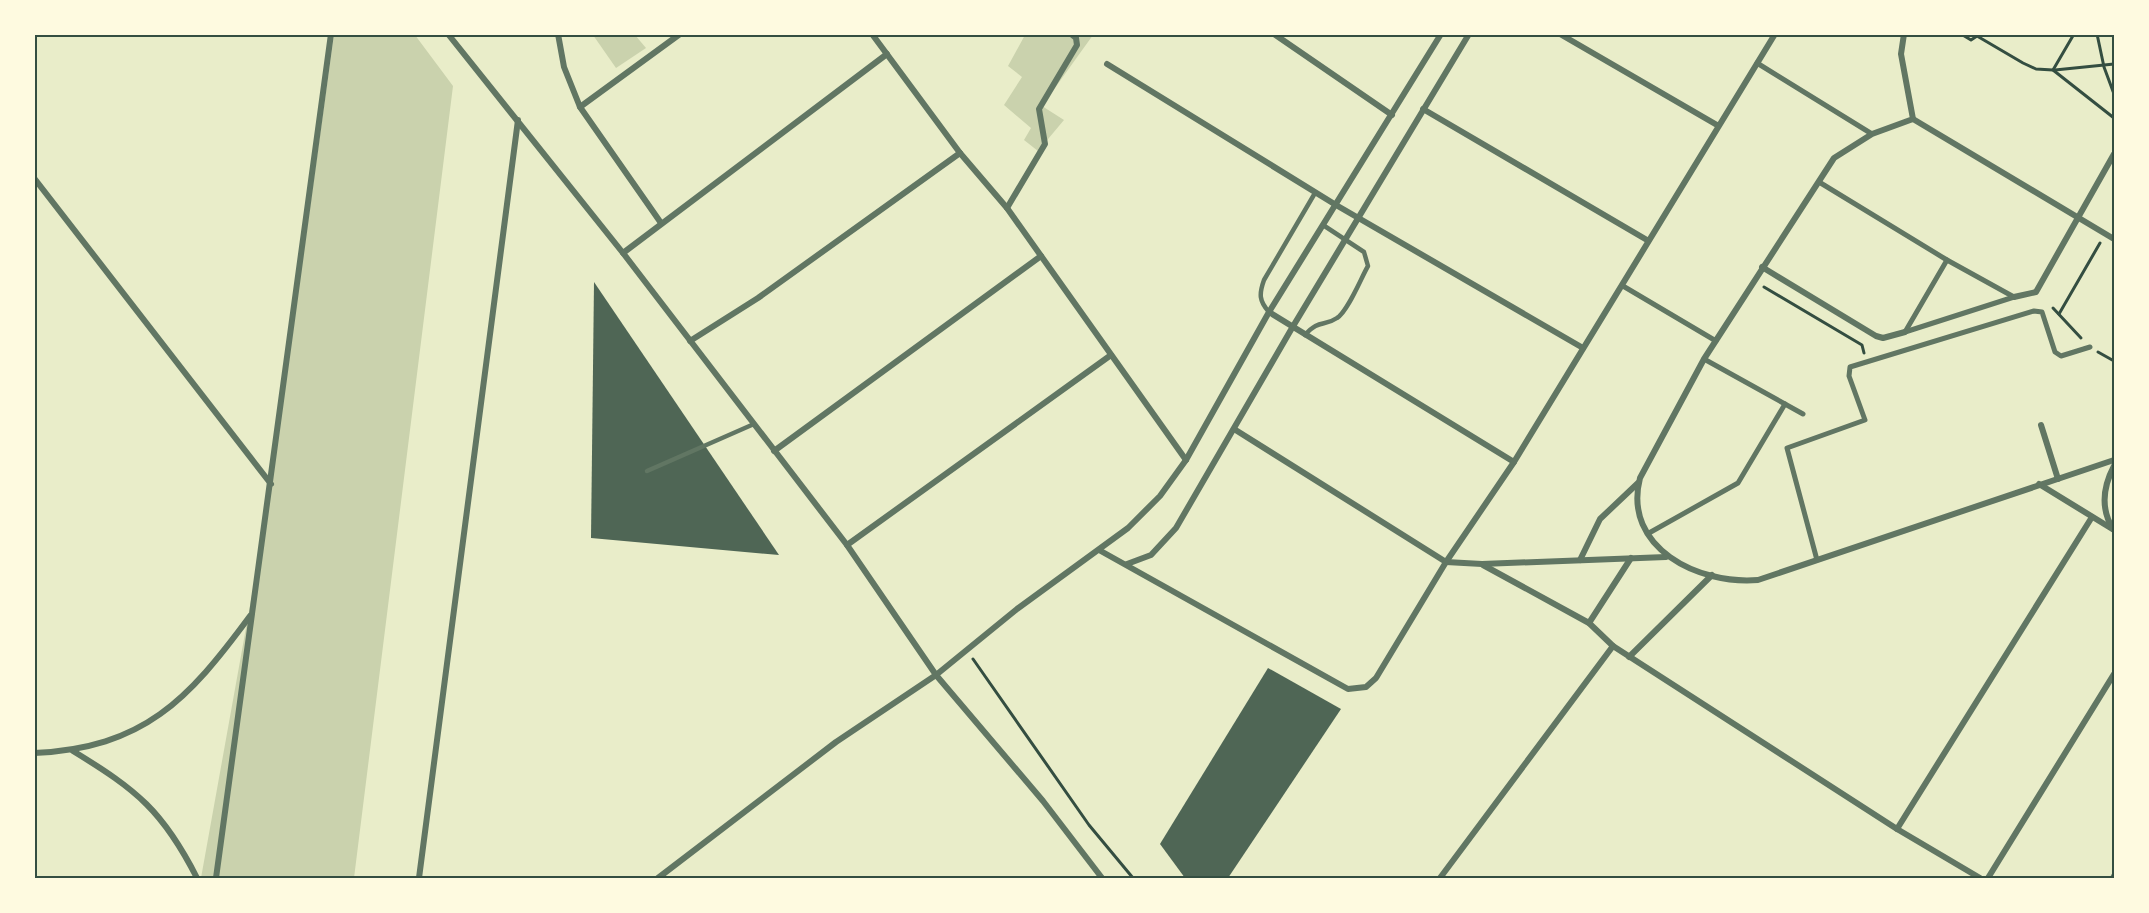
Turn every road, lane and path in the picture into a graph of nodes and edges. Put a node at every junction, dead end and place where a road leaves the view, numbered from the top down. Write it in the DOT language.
graph roads {
  1 [pos="331,34"];
  2 [pos="448,34"];
  3 [pos="558,34"];
  4 [pos="680,34"];
  5 [pos="872,34"];
  6 [pos="1274,34"];
  7 [pos="1441,34"];
  8 [pos="1469,34"];
  9 [pos="1560,34"];
  10 [pos="1775,34"];
  11 [pos="1904,34"];
  12 [pos="1961,34"];
  13 [pos="2074,34"];
  14 [pos="2097,34"];
  15 [pos="1073,36"];
  16 [pos="887,54"];
  17 [pos="1757,63"];
  18 [pos="1107,64"];
  19 [pos="2115,64"];
  20 [pos="2104,67"];
  21 [pos="2053,70"];
  22 [pos="2115,94"];
  23 [pos="580,107"];
  24 [pos="1423,109"];
  25 [pos="1392,115"];
  26 [pos="2115,118"];
  27 [pos="1913,119"];
  28 [pos="518,120"];
  29 [pos="1717,125"];
  30 [pos="1872,134"];
  31 [pos="960,153"];
  32 [pos="2115,154"];
  33 [pos="34,178"];
  34 [pos="1819,182"];
  35 [pos="1315,193"];
  36 [pos="1336,206"];
  37 [pos="1007,208"];
  38 [pos="1359,218"];
  39 [pos="2079,219"];
  40 [pos="661,223"];
  41 [pos="1323,225"];
  42 [pos="2105,234"];
  43 [pos="1346,239"];
  44 [pos="2115,239"];
  45 [pos="1647,240"];
  46 [pos="623,253"];
  47 [pos="1041,256"];
  48 [pos="1947,260"];
  49 [pos="1762,267"];
  50 [pos="1754,282"];
  51 [pos="1623,286"];
  52 [pos="2036,292"];
  53 [pos="2014,297"];
  54 [pos="1269,312"];
  55 [pos="2059,314"];
  56 [pos="1292,328"];
  57 [pos="1905,332"];
  58 [pos="1305,335"];
  59 [pos="690,341"];
  60 [pos="1716,341"];
  61 [pos="2090,347"];
  62 [pos="1583,348"];
  63 [pos="1111,355"];
  64 [pos="1704,359"];
  65 [pos="2115,361"];
  66 [pos="1866,363"];
  67 [pos="1785,404"];
  68 [pos="1803,414"];
  69 [pos="754,424"];
  70 [pos="2041,425"];
  71 [pos="1233,429"];
  72 [pos="774,451"];
  73 [pos="1186,460"];
  74 [pos="2115,460"];
  75 [pos="1514,462"];
  76 [pos="2115,466"];
  77 [pos="647,471"];
  78 [pos="2058,479"];
  79 [pos="1639,482"];
  80 [pos="271,484"];
  81 [pos="2039,484"];
  82 [pos="2092,517"];
  83 [pos="2114,530"];
  84 [pos="1648,533"];
  85 [pos="847,545"];
  86 [pos="1099,550"];
  87 [pos="1666,556"];
  88 [pos="1631,558"];
  89 [pos="1580,560"];
  90 [pos="1817,560"];
  91 [pos="1446,562"];
  92 [pos="1127,564"];
  93 [pos="1482,564"];
  94 [pos="1712,575"];
  95 [pos="251,616"];
  96 [pos="1589,622"];
  97 [pos="1613,646"];
  98 [pos="966,650"];
  99 [pos="1629,657"];
  100 [pos="2115,674"];
  101 [pos="936,675"];
  102 [pos="73,751"];
  103 [pos="34,753"];
  104 [pos="1896,829"];
  105 [pos="197,879"];
  106 [pos="216,879"];
  107 [pos="419,879"];
  108 [pos="658,879"];
  109 [pos="1102,879"];
  110 [pos="1133,879"];
  111 [pos="1440,879"];
  112 [pos="1980,879"];
  113 [pos="1988,879"];
  1 -- 80 [label="street"];
  2 -- 28 [label="street"];
  3 -- 23 [label="street"];
  4 -- 23 [label="street"];
  5 -- 16 [label="street"];
  6 -- 25 [label="street"];
  7 -- 25 [label="street"];
  8 -- 24 [label="street"];
  9 -- 29 [label="street"];
  10 -- 17 [label="street"];
  11 -- 27 [label="street"];
  12 -- 21 [label="path"];
  13 -- 21 [label="path"];
  14 -- 20 [label="path"];
  15 -- 37 [label="street"];
  16 -- 31 [label="street"];
  16 -- 40 [label="street"];
  17 -- 29 [label="street"];
  17 -- 30 [label="street"];
  18 -- 35 [label="street"];
  19 -- 20 [label="path"];
  20 -- 21 [label="path"];
  20 -- 22 [label="path"];
  21 -- 26 [label="path"];
  23 -- 40 [label="street"];
  24 -- 38 [label="street"];
  24 -- 45 [label="street"];
  25 -- 36 [label="street"];
  27 -- 30 [label="street"];
  27 -- 39 [label="street"];
  28 -- 46 [label="street"];
  28 -- 107 [label="street"];
  29 -- 45 [label="street"];
  30 -- 34 [label="street"];
  31 -- 37 [label="street"];
  31 -- 59 [label="street"];
  32 -- 39 [label="street"];
  33 -- 80 [label="street"];
  34 -- 48 [label="street"];
  34 -- 49 [label="street"];
  35 -- 36 [label="street"];
  35 -- 54 [label="lane"];
  36 -- 38 [label="street"];
  36 -- 41 [label="street"];
  37 -- 47 [label="street"];
  38 -- 43 [label="street"];
  38 -- 62 [label="street"];
  39 -- 42 [label="street"];
  39 -- 52 [label="street"];
  40 -- 46 [label="street"];
  41 -- 43 [label="lane"];
  41 -- 54 [label="street"];
  42 -- 44 [label="street"];
  42 -- 55 [label="path"];
  43 -- 56 [label="street"];
  43 -- 58 [label="lane"];
  45 -- 51 [label="street"];
  46 -- 59 [label="street"];
  47 -- 63 [label="street"];
  47 -- 72 [label="street"];
  48 -- 53 [label="street"];
  48 -- 57 [label="street"];
  49 -- 50 [label="street"];
  49 -- 57 [label="street"];
  50 -- 60 [label="street"];
  50 -- 66 [label="path"];
  51 -- 60 [label="street"];
  51 -- 62 [label="street"];
  52 -- 53 [label="street"];
  52 -- 55 [label="path"];
  53 -- 57 [label="street"];
  54 -- 56 [label="street"];
  54 -- 73 [label="street"];
  55 -- 61 [label="path"];
  56 -- 58 [label="street"];
  56 -- 71 [label="street"];
  58 -- 75 [label="street"];
  59 -- 69 [label="street"];
  60 -- 64 [label="street"];
  61 -- 65 [label="path"];
  61 -- 66 [label="street"];
  62 -- 75 [label="street"];
  63 -- 73 [label="street"];
  63 -- 85 [label="street"];
  64 -- 67 [label="street"];
  64 -- 79 [label="street"];
  66 -- 90 [label="street"];
  67 -- 68 [label="street"];
  67 -- 84 [label="street"];
  69 -- 72 [label="street"];
  69 -- 77 [label="lane"];
  70 -- 78 [label="street"];
  71 -- 91 [label="street"];
  71 -- 92 [label="street"];
  72 -- 85 [label="street"];
  73 -- 86 [label="street"];
  74 -- 78 [label="street"];
  75 -- 91 [label="street"];
  76 -- 83 [label="street"];
  78 -- 81 [label="street"];
  79 -- 84 [label="street"];
  79 -- 89 [label="street"];
  80 -- 95 [label="street"];
  81 -- 82 [label="street"];
  81 -- 90 [label="street"];
  82 -- 83 [label="street"];
  82 -- 104 [label="street"];
  84 -- 87 [label="street"];
  85 -- 101 [label="street"];
  86 -- 92 [label="street"];
  86 -- 98 [label="street"];
  87 -- 88 [label="street"];
  87 -- 94 [label="street"];
  88 -- 89 [label="street"];
  88 -- 96 [label="street"];
  89 -- 93 [label="street"];
  90 -- 94 [label="street"];
  91 -- 92 [label="street"];
  91 -- 93 [label="street"];
  93 -- 96 [label="street"];
  94 -- 99 [label="street"];
  95 -- 102 [label="street"];
  95 -- 106 [label="street"];
  96 -- 97 [label="street"];
  97 -- 99 [label="street"];
  97 -- 111 [label="street"];
  98 -- 101 [label="street"];
  98 -- 110 [label="path"];
  99 -- 104 [label="street"];
  100 -- 113 [label="street"];
  101 -- 108 [label="street"];
  101 -- 109 [label="street"];
  102 -- 103 [label="street"];
  102 -- 105 [label="street"];
  104 -- 112 [label="street"];
}
